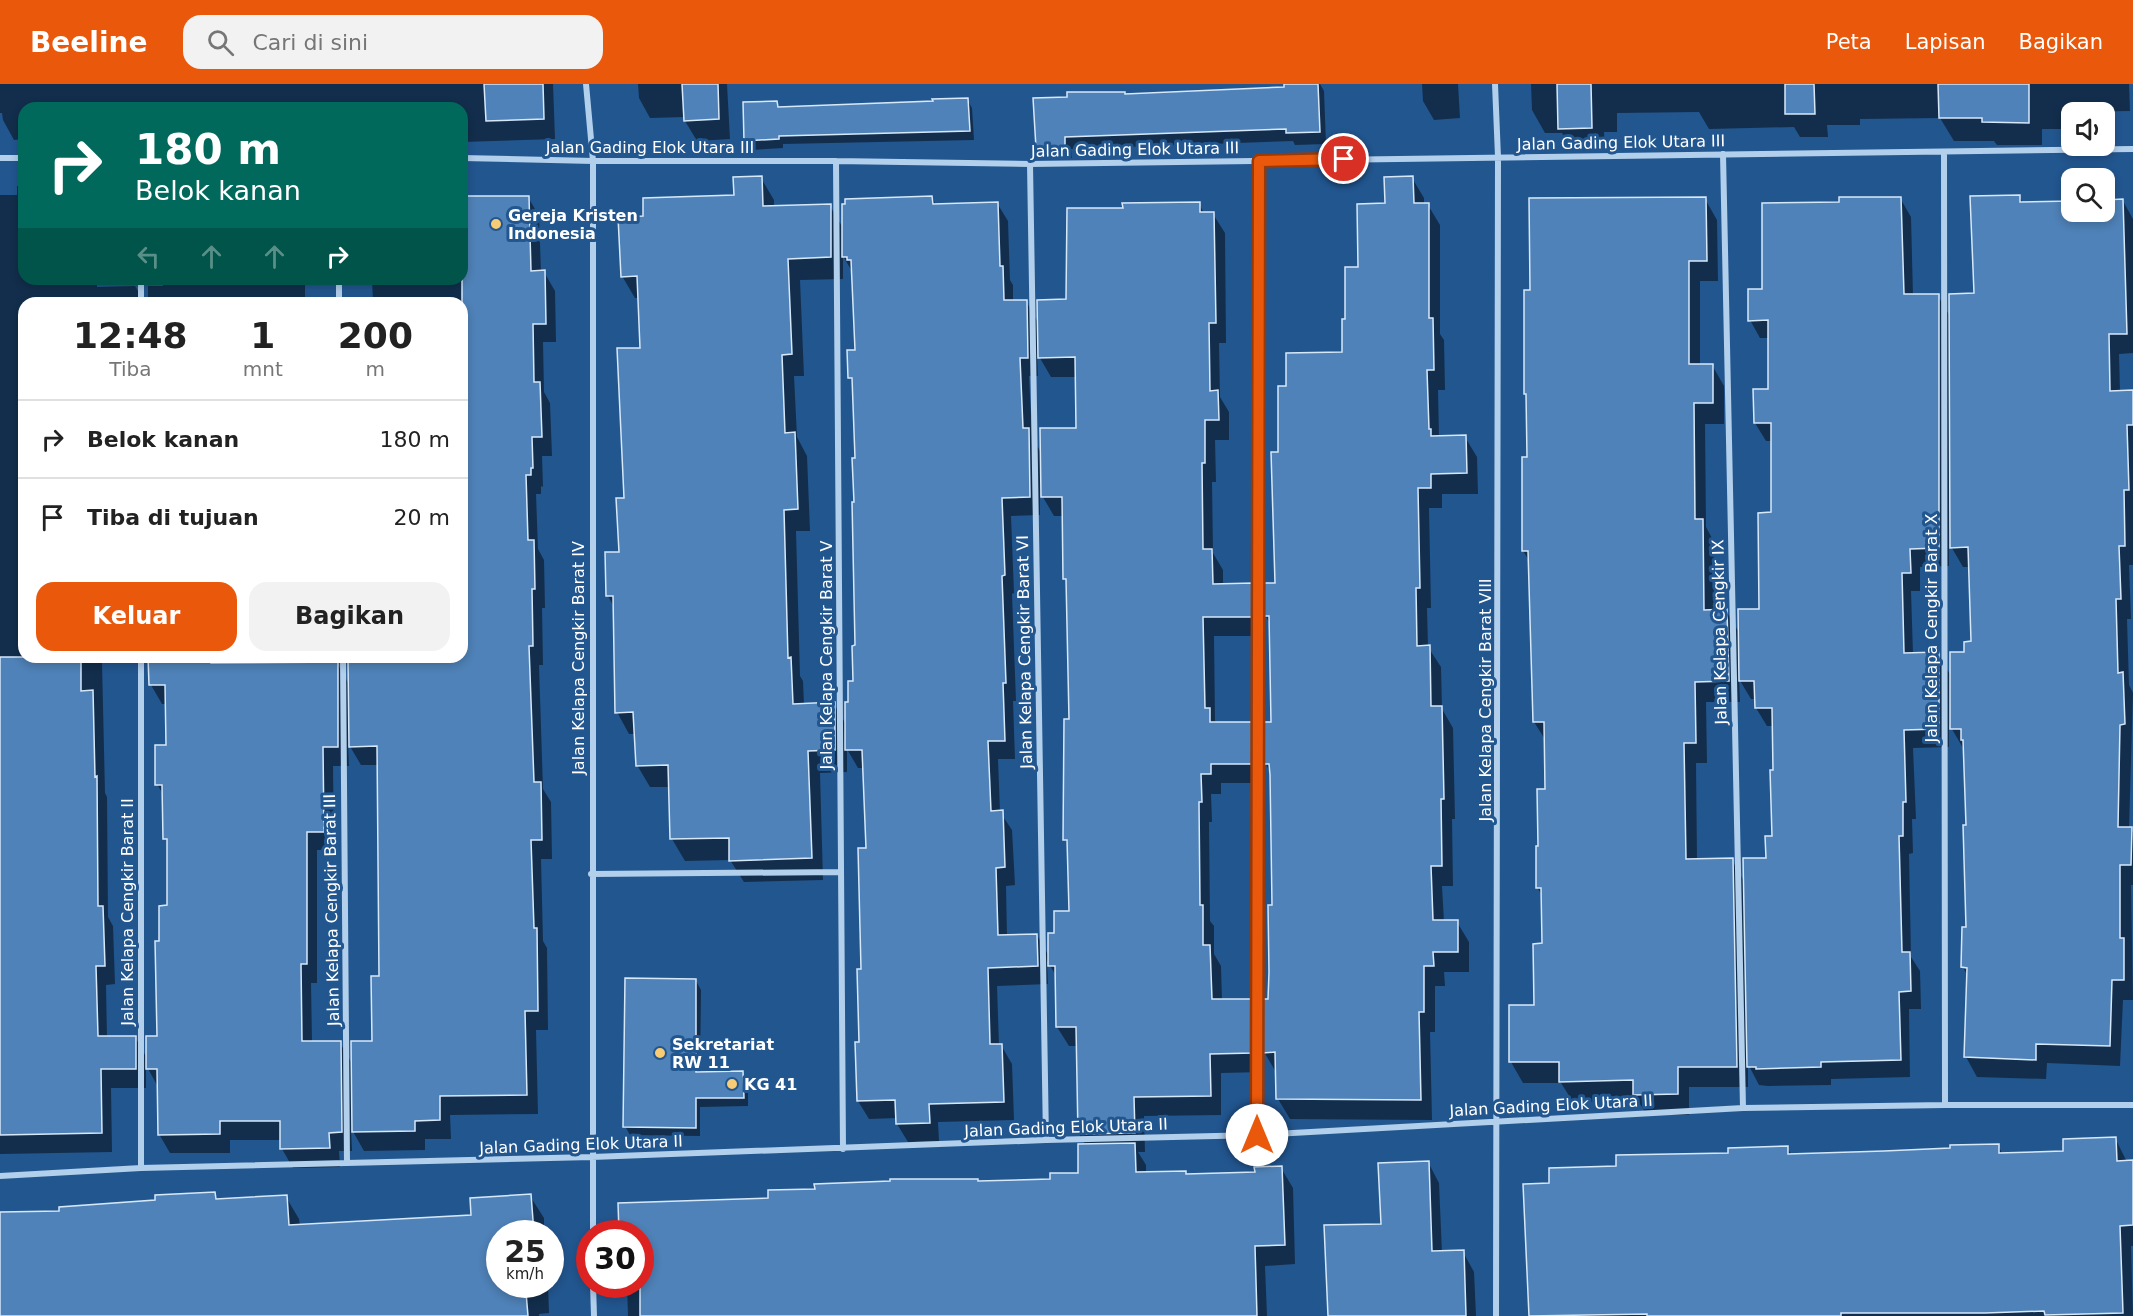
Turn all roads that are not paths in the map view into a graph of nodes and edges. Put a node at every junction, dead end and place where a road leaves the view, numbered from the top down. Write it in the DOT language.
graph roads {
  1 [pos="586,84"];
  2 [pos="1495,84"];
  3 [pos="2133,149"];
  4 [pos="1944,152"];
  5 [pos="1723,154"];
  6 [pos="1498,157"];
  7 [pos="0,158"];
  8 [pos="18,158"];
  9 [pos="468,158"];
  10 [pos="593,161"];
  11 [pos="837,161"];
  12 [pos="1259,161"];
  13 [pos="1030,164"];
  14 [pos="141,663"];
  15 [pos="343,663"];
  16 [pos="841,872"];
  17 [pos="591,874"];
  18 [pos="1945,1105"];
  19 [pos="2133,1105"];
  20 [pos="1743,1108"];
  21 [pos="1498,1121"];
  22 [pos="1257,1135"];
  23 [pos="1046,1140"];
  24 [pos="843,1149"];
  25 [pos="592,1158"];
  26 [pos="347,1163"];
  27 [pos="141,1168"];
  28 [pos="0,1176"];
  29 [pos="593,1220"];
  30 [pos="593,1298"];
  31 [pos="594,1316"];
  32 [pos="1496,1316"];
  1 -- 10 [label="street, Jalan Kelapa Cengkir Barat IV"];
  2 -- 6 [label="street, Jalan Kelapa Cengkir Barat VIII"];
  3 -- 4 [label="street, Jalan Gading Elok Utara III"];
  4 -- 5 [label="street, Jalan Gading Elok Utara III"];
  4 -- 18 [label="street, Jalan Kelapa Cengkir Barat X"];
  5 -- 6 [label="street, Jalan Gading Elok Utara III"];
  5 -- 20 [label="street, Jalan Kelapa Cengkir IX"];
  6 -- 12 [label="street, Jalan Gading Elok Utara III"];
  6 -- 21 [label="street, Jalan Kelapa Cengkir Barat VIII"];
  7 -- 8 [label="street"];
  9 -- 10 [label="street, Jalan Gading Elok Utara III"];
  10 -- 11 [label="street, Jalan Gading Elok Utara III"];
  10 -- 17 [label="street, Jalan Kelapa Cengkir Barat IV"];
  11 -- 13 [label="street, Jalan Gading Elok Utara III"];
  11 -- 16 [label="street, Jalan Kelapa Cengkir Barat V"];
  12 -- 13 [label="street, Jalan Gading Elok Utara III"];
  12 -- 22 [label="street"];
  13 -- 23 [label="street, Jalan Kelapa Cengkir Barat VI"];
  14 -- 27 [label="street, Jalan Kelapa Cengkir Barat II"];
  15 -- 26 [label="street, Jalan Kelapa Cengkir Barat III"];
  16 -- 17 [label="street"];
  16 -- 24 [label="street, Jalan Kelapa Cengkir Barat V"];
  17 -- 25 [label="street, Jalan Kelapa Cengkir Barat IV"];
  18 -- 19 [label="street, Jalan Gading Elok Utara II"];
  18 -- 20 [label="street, Jalan Gading Elok Utara II"];
  20 -- 21 [label="street, Jalan Gading Elok Utara II"];
  21 -- 22 [label="street, Jalan Gading Elok Utara II"];
  21 -- 32 [label="street, Jalan Kelapa Cengkir Barat VIII"];
  22 -- 23 [label="street, Jalan Gading Elok Utara II"];
  23 -- 24 [label="street, Jalan Gading Elok Utara II"];
  24 -- 25 [label="street, Jalan Gading Elok Utara II"];
  25 -- 26 [label="street, Jalan Gading Elok Utara II"];
  25 -- 29 [label="street, Jalan Kelapa Cengkir Barat IV"];
  26 -- 27 [label="street, Jalan Gading Elok Utara II"];
  27 -- 28 [label="street, Jalan Gading Elok Utara II"];
  30 -- 31 [label="street"];
}
